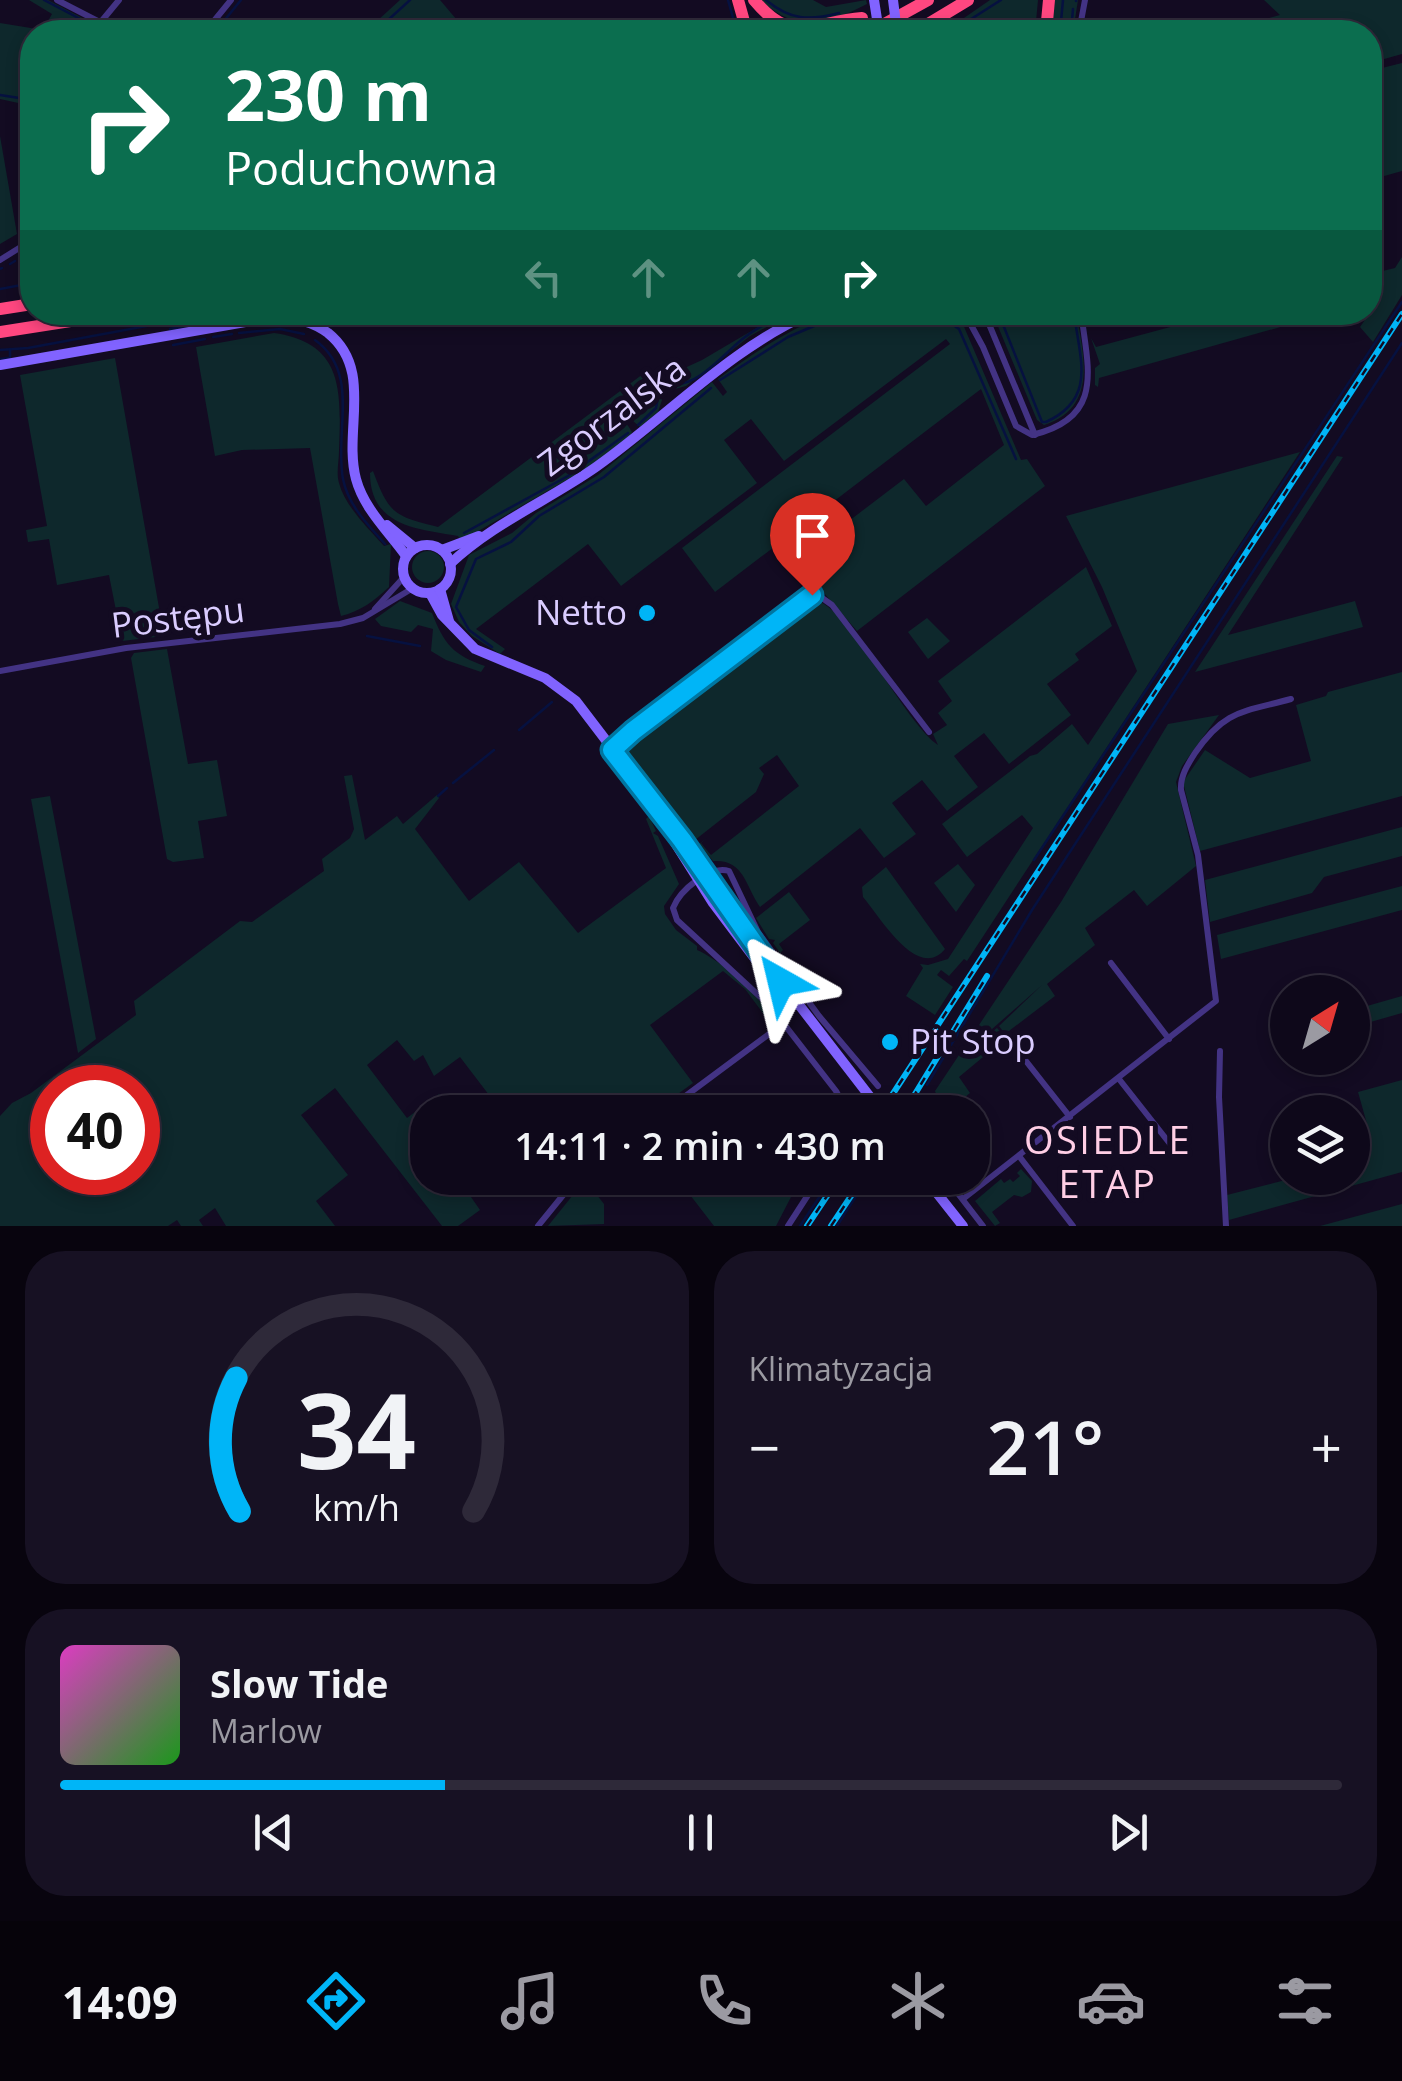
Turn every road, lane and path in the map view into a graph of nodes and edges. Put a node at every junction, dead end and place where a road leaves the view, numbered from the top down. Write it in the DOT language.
graph roads {
  1 [pos="57,0"];
  2 [pos="119,0"];
  3 [pos="232,0"];
  4 [pos="754,0"];
  5 [pos="892,0"];
  6 [pos="928,0"];
  7 [pos="968,0"];
  8 [pos="862,18"];
  9 [pos="94,20"];
  10 [pos="102,20"];
  11 [pos="215,20"];
  12 [pos="777,20"];
  13 [pos="853,20"];
  14 [pos="858,20"];
  15 [pos="892,20"];
  16 [pos="936,20"];
  17 [pos="45,325"];
  18 [pos="235,325"];
  19 [pos="311,325"];
  20 [pos="791,325"];
  21 [pos="971,325"];
  22 [pos="989,325"];
  23 [pos="1083,325"];
  24 [pos="0,332"];
  25 [pos="0,365"];
  26 [pos="1036,435"];
  27 [pos="494,530"];
  28 [pos="442,550"];
  29 [pos="410,552"];
  30 [pos="450,564"];
  31 [pos="404,577"];
  32 [pos="413,588"];
  33 [pos="435,591"];
  34 [pos="372,612"];
  35 [pos="0,671"];
  36 [pos="1292,699"];
  37 [pos="929,732"];
  38 [pos="612,750"];
  39 [pos="702,879"];
  40 [pos="1111,964"];
  41 [pos="784,1023"];
  42 [pos="1169,1039"];
  43 [pos="1220,1051"];
  44 [pos="1022,1056"];
  45 [pos="1118,1079"];
  46 [pos="878,1086"];
  47 [pos="687,1095"];
  48 [pos="838,1095"];
  49 [pos="864,1095"];
  50 [pos="1070,1117"];
  51 [pos="1178,1154"];
  52 [pos="1019,1156"];
  53 [pos="563,1195"];
  54 [pos="809,1195"];
  55 [pos="940,1195"];
  56 [pos="945,1195"];
  57 [pos="959,1195"];
  58 [pos="962,1199"];
  59 [pos="538,1226"];
  60 [pos="788,1226"];
  61 [pos="966,1226"];
  62 [pos="983,1226"];
  63 [pos="1073,1226"];
  64 [pos="1226,1226"];
  1 -- 9 [label="street"];
  2 -- 10 [label="street"];
  3 -- 11 [label="street"];
  4 -- 12 [label="highway"];
  5 -- 8 [label="highway"];
  6 -- 15 [label="highway"];
  7 -- 16 [label="highway"];
  8 -- 13 [label="highway"];
  8 -- 14 [label="highway"];
  17 -- 24 [label="highway"];
  18 -- 25 [label="street"];
  19 -- 29 [label="street"];
  20 -- 27 [label="street, Zgorzalska"];
  21 -- 26 [label="street"];
  22 -- 26 [label="street"];
  23 -- 26 [label="street"];
  27 -- 28 [label="street, Zgorzalska"];
  27 -- 30 [label="street, Zgorzalska"];
  28 -- 29 [label="street"];
  28 -- 30 [label="street"];
  29 -- 31 [label="street"];
  30 -- 33 [label="street"];
  31 -- 32 [label="street"];
  31 -- 34 [label="street"];
  32 -- 33 [label="street"];
  32 -- 34 [label="street, Postępu"];
  33 -- 38 [label="street"];
  34 -- 35 [label="street, Postępu"];
  36 -- 42 [label="street"];
  37 -- 38 [label="street"];
  38 -- 39 [label="street"];
  39 -- 41 [label="street"];
  39 -- 46 [label="street"];
  39 -- 49 [label="street"];
  40 -- 42 [label="street"];
  41 -- 47 [label="street"];
  41 -- 48 [label="street"];
  42 -- 45 [label="street"];
  43 -- 64 [label="street"];
  44 -- 50 [label="street"];
  45 -- 50 [label="street"];
  45 -- 51 [label="street"];
  50 -- 52 [label="street"];
  52 -- 58 [label="street"];
  52 -- 63 [label="street"];
  53 -- 59 [label="street"];
  54 -- 60 [label="street"];
  55 -- 61 [label="street"];
  56 -- 61 [label="street"];
  57 -- 58 [label="street"];
  58 -- 62 [label="street"];
}
